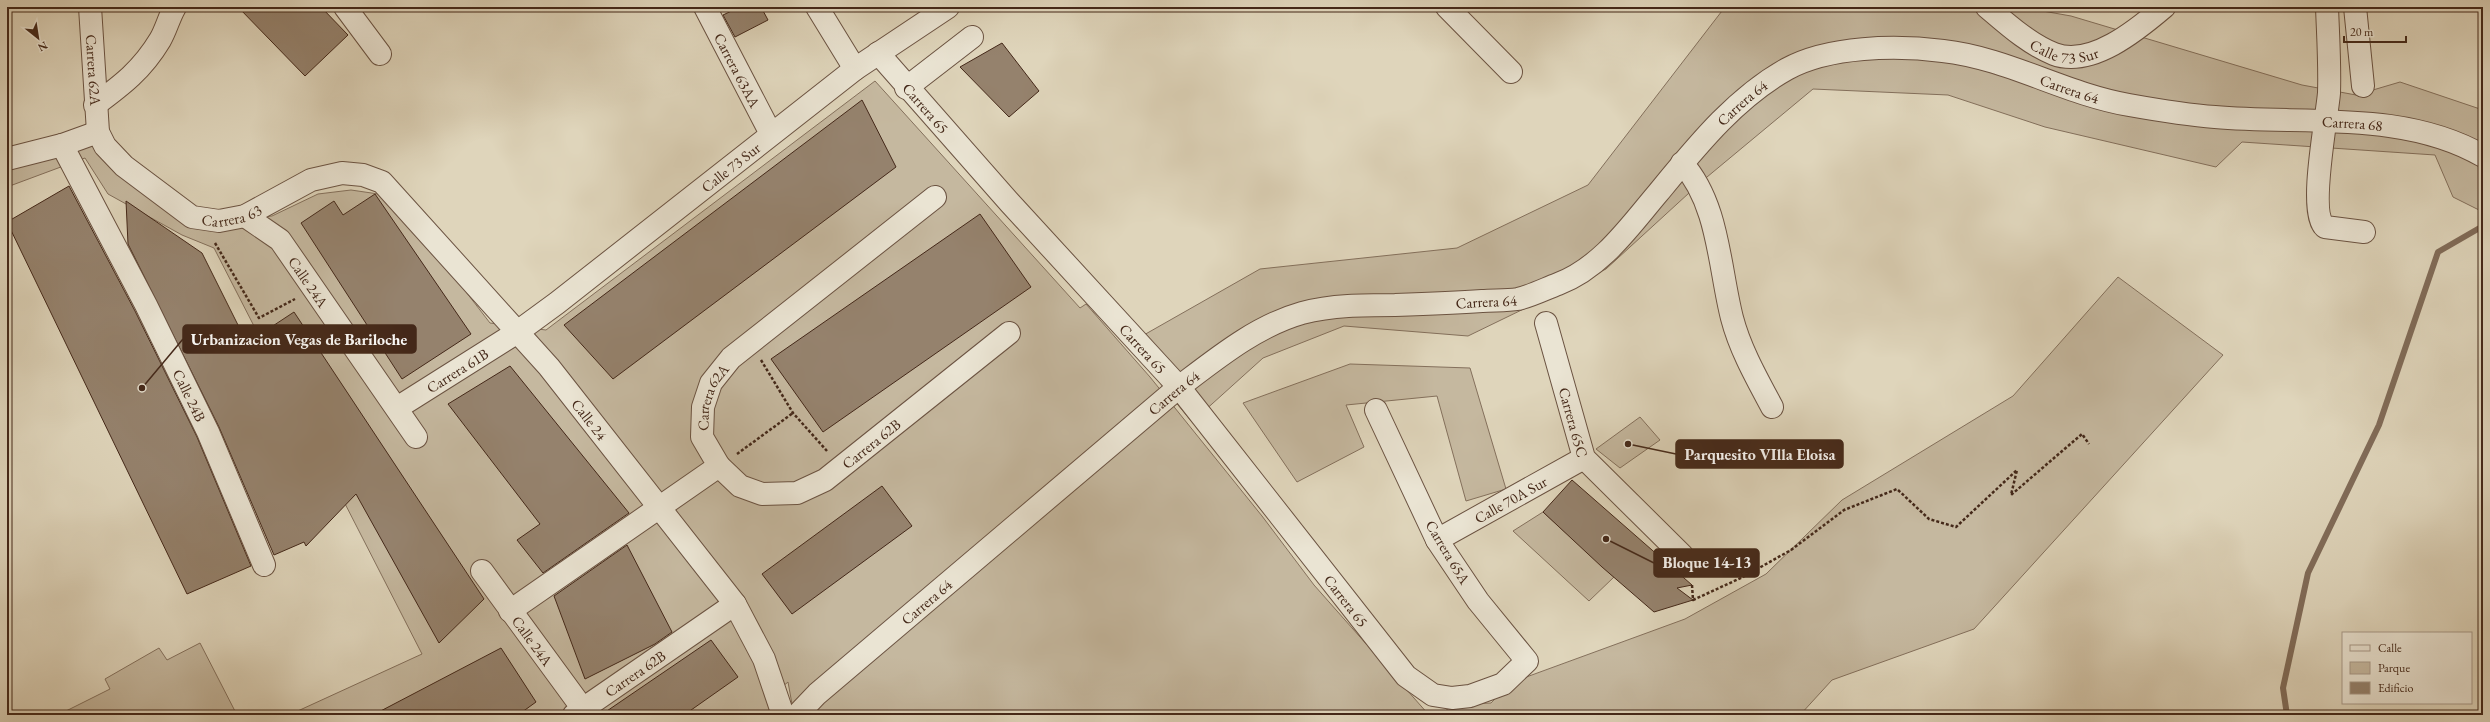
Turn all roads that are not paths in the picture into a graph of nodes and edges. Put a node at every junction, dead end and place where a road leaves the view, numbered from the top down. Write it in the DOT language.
graph roads {
  1 [pos="90,7"];
  2 [pos="175,7"];
  3 [pos="345,7"];
  4 [pos="705,7"];
  5 [pos="817,7"];
  6 [pos="948,7"];
  7 [pos="1447,7"];
  8 [pos="1987,7"];
  9 [pos="2164,7"];
  10 [pos="2327,7"];
  11 [pos="2355,7"];
  12 [pos="972,37"];
  13 [pos="878,53"];
  14 [pos="380,54"];
  15 [pos="855,69"];
  16 [pos="1511,72"];
  17 [pos="2363,86"];
  18 [pos="906,88"];
  19 [pos="95,105"];
  20 [pos="2215,117"];
  21 [pos="2325,121"];
  22 [pos="98,132"];
  23 [pos="771,134"];
  24 [pos="62,145"];
  25 [pos="2483,156"];
  26 [pos="7,159"];
  27 [pos="1682,164"];
  28 [pos="342,174"];
  29 [pos="935,197"];
  30 [pos="245,216"];
  31 [pos="2364,232"];
  32 [pos="1546,323"];
  33 [pos="516,333"];
  34 [pos="1009,333"];
  35 [pos="1179,387"];
  36 [pos="1772,407"];
  37 [pos="397,408"];
  38 [pos="1376,410"];
  39 [pos="416,437"];
  40 [pos="1584,458"];
  41 [pos="726,461"];
  42 [pos="661,508"];
  43 [pos="1437,540"];
  44 [pos="1682,556"];
  45 [pos="264,565"];
  46 [pos="482,571"];
  47 [pos="736,604"];
  48 [pos="510,611"];
  49 [pos="1526,661"];
  50 [pos="579,712"];
  51 [pos="783,715"];
  52 [pos="797,715"];
  1 -- 19 [label="street, Carrera 62A"];
  2 -- 19 [label="street"];
  3 -- 14 [label="street"];
  4 -- 23 [label="street, Carrera 63AA"];
  5 -- 15 [label="street"];
  6 -- 13 [label="street, Calle 73 Sur"];
  7 -- 16 [label="street"];
  8 -- 9 [label="street, Calle 73 Sur"];
  10 -- 21 [label="street"];
  11 -- 17 [label="street"];
  12 -- 18 [label="street"];
  13 -- 15 [label="street, Calle 73 Sur"];
  13 -- 18 [label="street, Carrera 65"];
  15 -- 23 [label="street, Calle 73 Sur"];
  18 -- 35 [label="street, Carrera 65"];
  19 -- 22 [label="street, Carrera 62A"];
  20 -- 21 [label="street, Carrera 68"];
  20 -- 27 [label="street, Carrera 64"];
  21 -- 25 [label="street, Carrera 68"];
  21 -- 31 [label="street"];
  22 -- 24 [label="street"];
  22 -- 30 [label="street, Carrera 63"];
  23 -- 33 [label="street, Calle 73 Sur"];
  24 -- 26 [label="street"];
  24 -- 45 [label="street, Calle 24B"];
  27 -- 35 [label="street, Carrera 64"];
  27 -- 36 [label="street"];
  28 -- 30 [label="street, Carrera 63"];
  28 -- 33 [label="street, Calle 24"];
  29 -- 41 [label="street, Carrera 62A"];
  30 -- 37 [label="street, Calle 24A"];
  32 -- 40 [label="street, Carrera 65C"];
  33 -- 37 [label="street, Carrera 61B"];
  33 -- 42 [label="street, Calle 24"];
  34 -- 41 [label="street, Carrera 62B"];
  35 -- 49 [label="street, Carrera 65"];
  35 -- 52 [label="street, Carrera 64"];
  37 -- 39 [label="street, Calle 24A"];
  38 -- 43 [label="street, Carrera 65A"];
  40 -- 43 [label="street, Calle 70A Sur"];
  40 -- 44 [label="street, Carrera 65C"];
  41 -- 42 [label="street"];
  42 -- 47 [label="street, Calle 24"];
  42 -- 48 [label="street"];
  43 -- 49 [label="street, Carrera 65A"];
  46 -- 48 [label="street, Calle 24A"];
  47 -- 50 [label="street, Carrera 62B"];
  47 -- 51 [label="street, Calle 24"];
  48 -- 50 [label="street, Calle 24A"];
}
